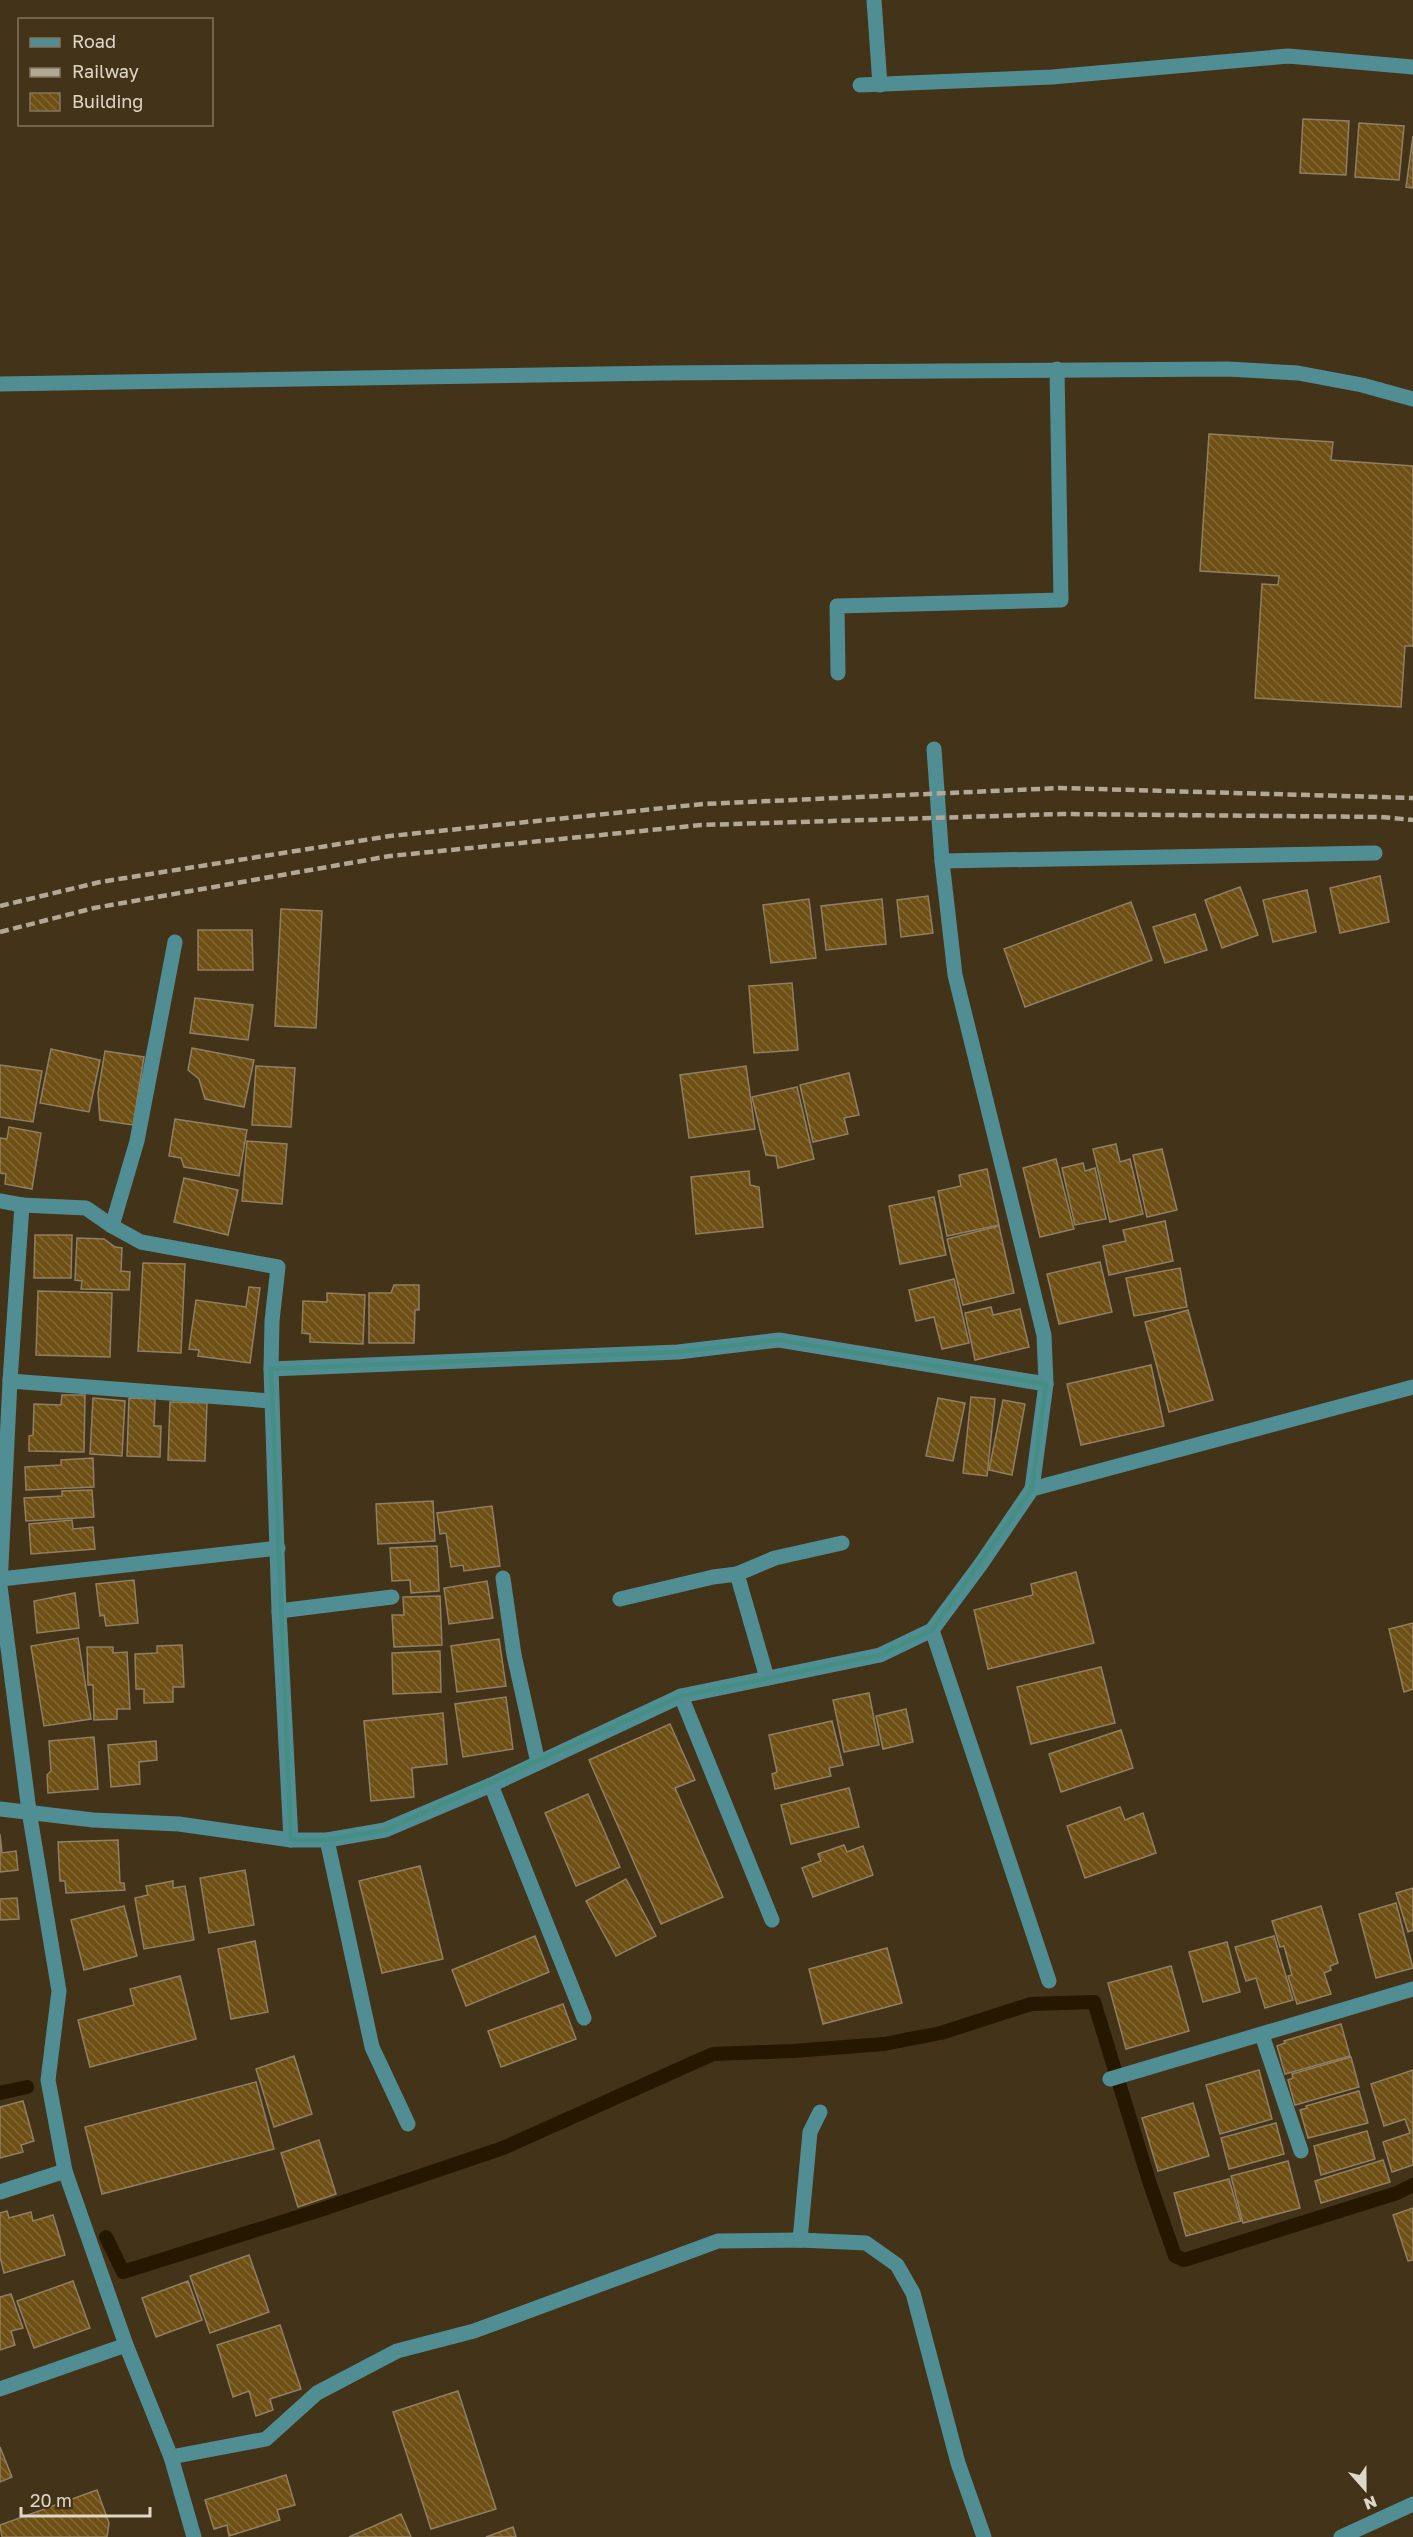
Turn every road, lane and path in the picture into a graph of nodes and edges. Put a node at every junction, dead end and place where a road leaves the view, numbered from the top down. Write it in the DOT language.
graph roads {
  1 [pos="874,0"];
  2 [pos="1413,67"];
  3 [pos="880,84"];
  4 [pos="860,85"];
  5 [pos="1057,369"];
  6 [pos="0,384"];
  7 [pos="1413,399"];
  8 [pos="838,673"];
  9 [pos="934,748"];
  10 [pos="1376,853"];
  11 [pos="942,861"];
  12 [pos="176,942"];
  13 [pos="0,1201"];
  14 [pos="22,1205"];
  15 [pos="112,1226"];
  16 [pos="271,1369"];
  17 [pos="10,1381"];
  18 [pos="1046,1384"];
  19 [pos="1413,1387"];
  20 [pos="272,1401"];
  21 [pos="1032,1489"];
  22 [pos="842,1543"];
  23 [pos="278,1548"];
  24 [pos="737,1575"];
  25 [pos="503,1578"];
  26 [pos="1,1584"];
  27 [pos="392,1597"];
  28 [pos="620,1599"];
  29 [pos="279,1611"];
  30 [pos="932,1629"];
  31 [pos="767,1678"];
  32 [pos="681,1696"];
  33 [pos="538,1763"];
  34 [pos="491,1785"];
  35 [pos="0,1809"];
  36 [pos="29,1811"];
  37 [pos="291,1840"];
  38 [pos="327,1840"];
  39 [pos="772,1920"];
  40 [pos="1049,1981"];
  41 [pos="1413,1989"];
  42 [pos="584,2018"];
  43 [pos="1262,2035"];
  44 [pos="1110,2079"];
  45 [pos="820,2112"];
  46 [pos="408,2124"];
  47 [pos="1301,2151"];
  48 [pos="64,2171"];
  49 [pos="0,2192"];
  50 [pos="800,2240"];
  51 [pos="126,2345"];
  52 [pos="0,2389"];
  53 [pos="171,2457"];
  54 [pos="1413,2504"];
  55 [pos="194,2537"];
  56 [pos="984,2537"];
  57 [pos="1341,2537"];
  1 -- 3 [label="street"];
  2 -- 3 [label="street"];
  3 -- 4 [label="street"];
  5 -- 6 [label="street"];
  5 -- 7 [label="street"];
  5 -- 8 [label="street"];
  9 -- 11 [label="street"];
  10 -- 11 [label="street"];
  11 -- 18 [label="street"];
  12 -- 15 [label="street"];
  13 -- 14 [label="street"];
  14 -- 15 [label="street"];
  14 -- 17 [label="street"];
  15 -- 16 [label="street"];
  16 -- 18 [label="street"];
  16 -- 20 [label="street"];
  17 -- 20 [label="street"];
  17 -- 26 [label="street"];
  18 -- 21 [label="street"];
  19 -- 21 [label="street"];
  20 -- 23 [label="street"];
  21 -- 30 [label="street"];
  22 -- 24 [label="street"];
  23 -- 26 [label="street"];
  23 -- 29 [label="street"];
  24 -- 28 [label="street"];
  24 -- 31 [label="street"];
  25 -- 33 [label="street"];
  26 -- 36 [label="street"];
  27 -- 29 [label="street"];
  29 -- 37 [label="street"];
  30 -- 31 [label="street"];
  30 -- 40 [label="street"];
  31 -- 32 [label="street"];
  32 -- 33 [label="street"];
  32 -- 39 [label="street"];
  33 -- 34 [label="street"];
  34 -- 38 [label="street"];
  34 -- 42 [label="street"];
  35 -- 36 [label="street"];
  36 -- 37 [label="street"];
  36 -- 48 [label="street"];
  37 -- 38 [label="street"];
  38 -- 46 [label="street"];
  41 -- 43 [label="street"];
  43 -- 44 [label="street"];
  43 -- 47 [label="street"];
  45 -- 50 [label="street"];
  48 -- 49 [label="street"];
  48 -- 51 [label="street"];
  50 -- 53 [label="street"];
  50 -- 56 [label="street"];
  51 -- 52 [label="street"];
  51 -- 53 [label="street"];
  53 -- 55 [label="street"];
  54 -- 57 [label="street"];
}
